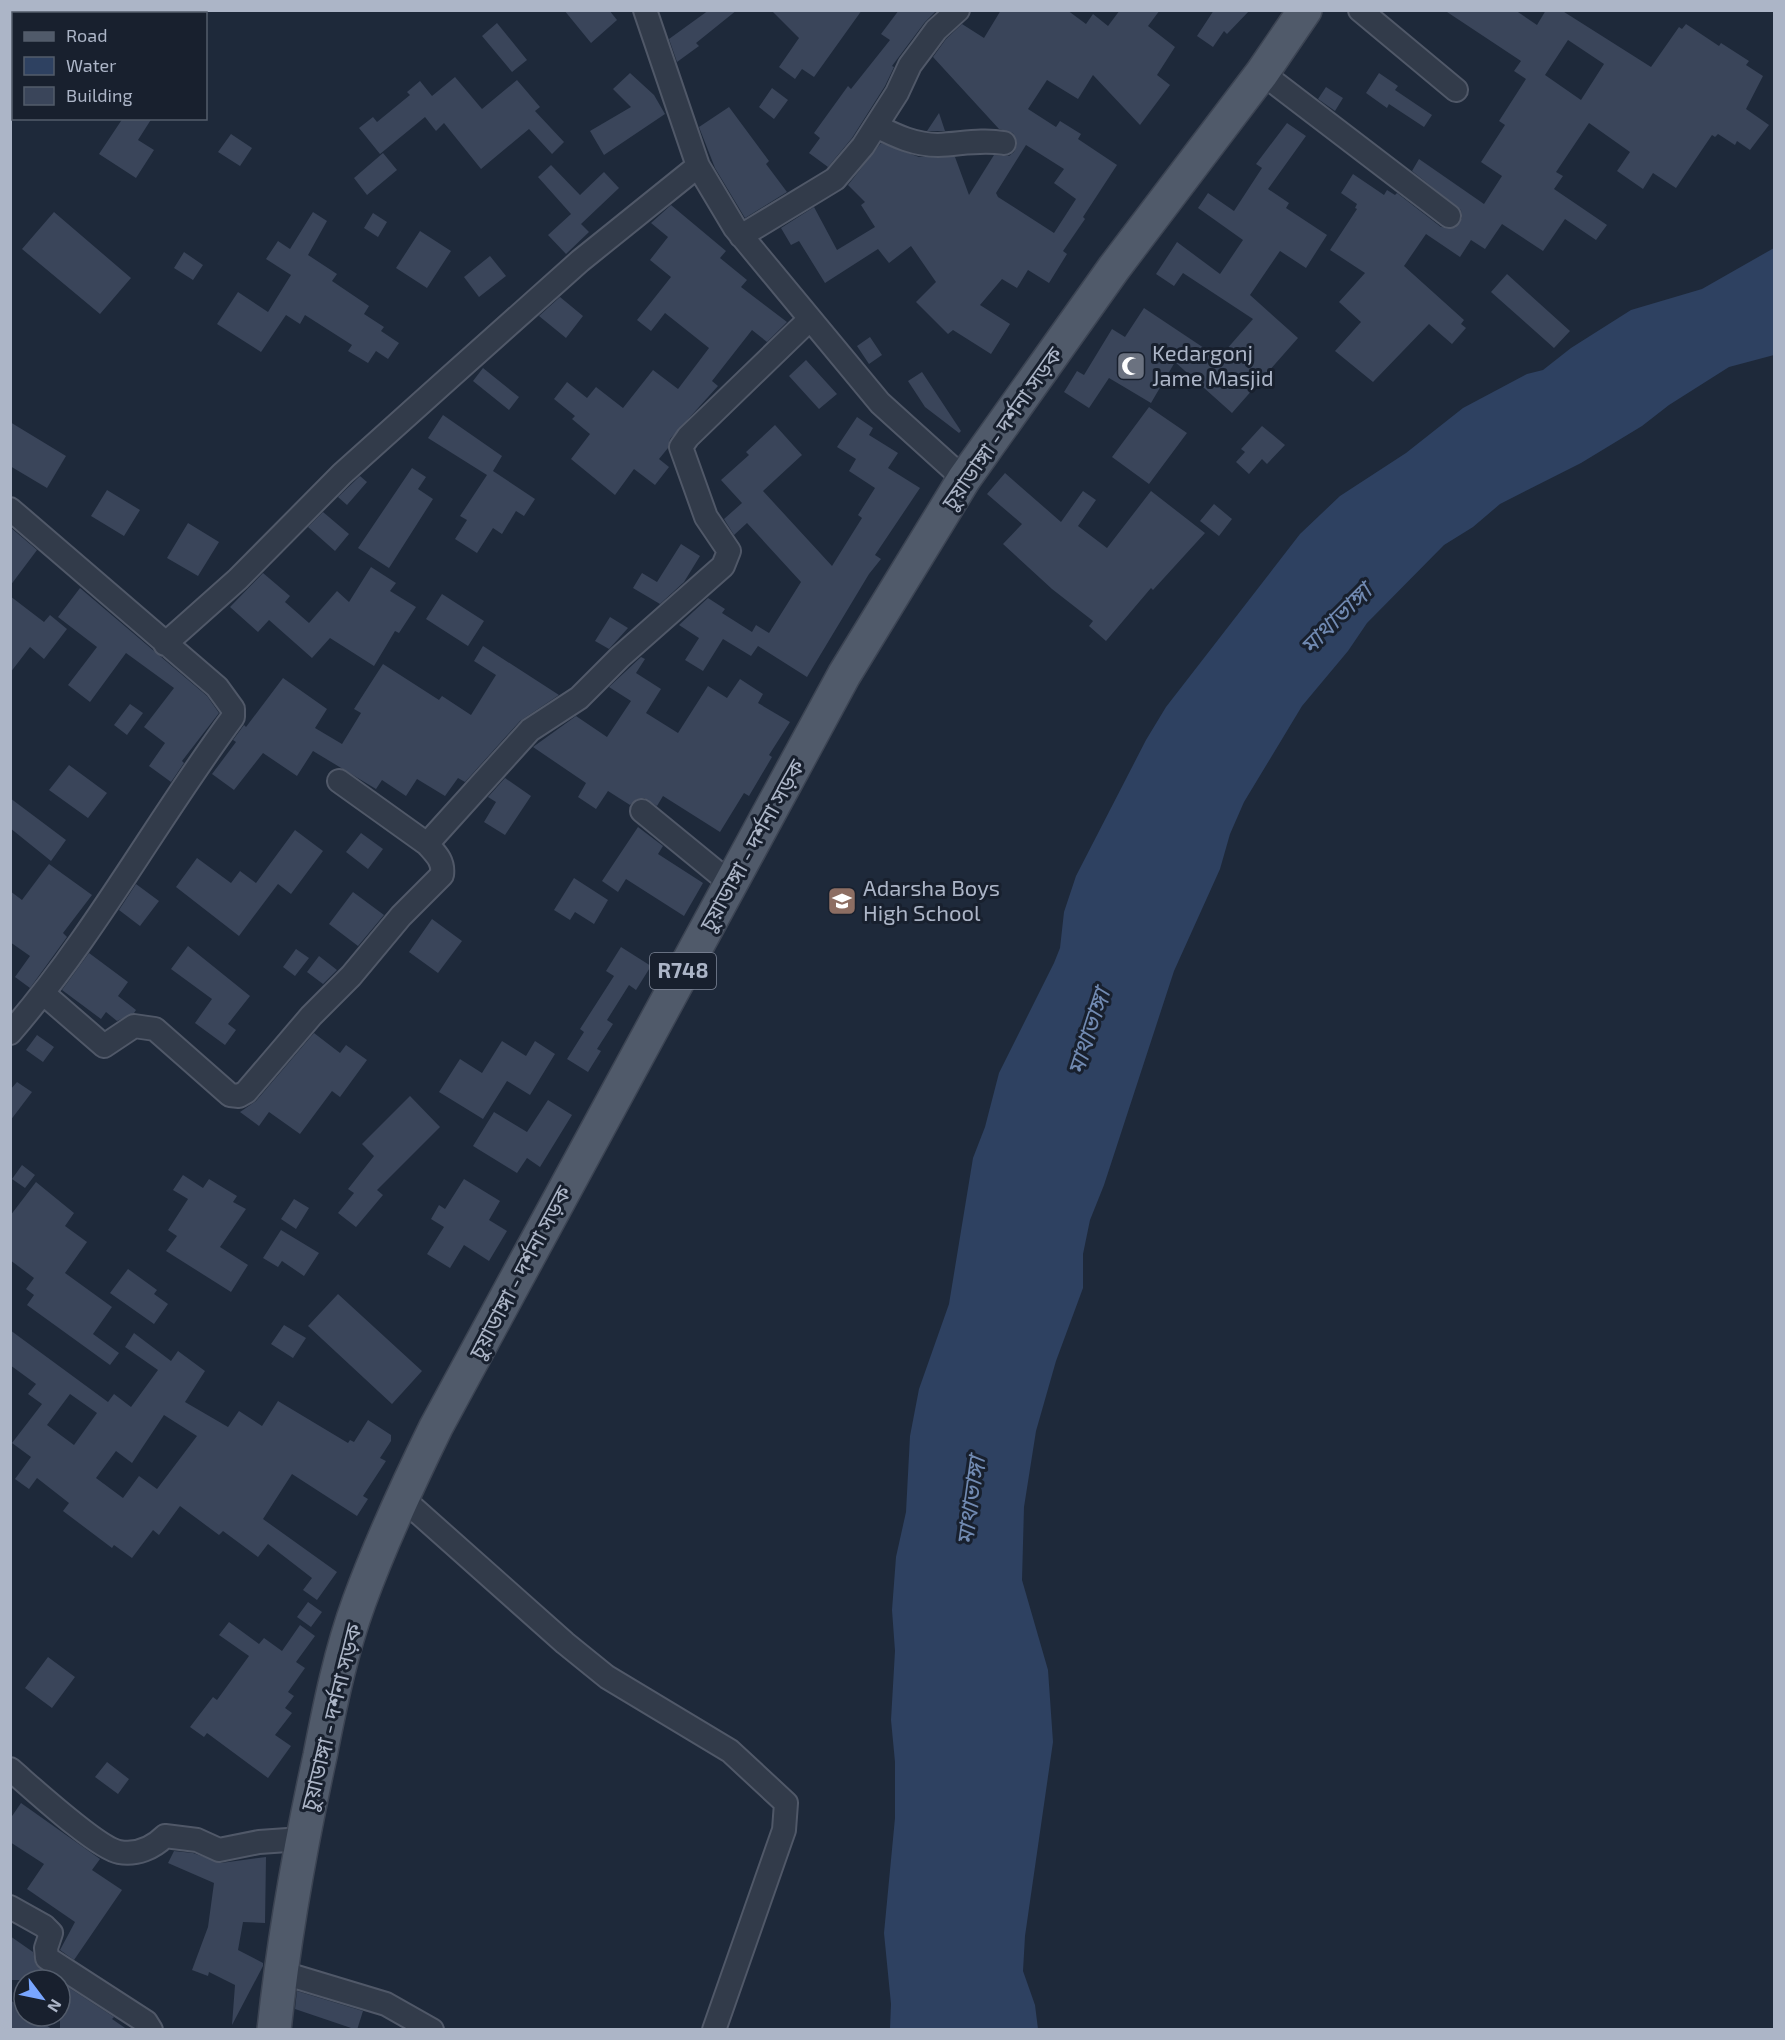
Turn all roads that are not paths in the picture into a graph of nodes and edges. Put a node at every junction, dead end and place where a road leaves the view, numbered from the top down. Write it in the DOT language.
graph roads {
  1 [pos="645,10"];
  2 [pos="958,10"];
  3 [pos="1305,10"];
  4 [pos="1360,10"];
  5 [pos="1262,73"];
  6 [pos="1456,90"];
  7 [pos="876,126"];
  8 [pos="1004,143"];
  9 [pos="698,166"];
  10 [pos="1449,216"];
  11 [pos="741,236"];
  12 [pos="810,320"];
  13 [pos="963,479"];
  14 [pos="10,509"];
  15 [pos="165,644"];
  16 [pos="339,781"];
  17 [pos="642,811"];
  18 [pos="427,844"];
  19 [pos="730,883"];
  20 [pos="44,994"];
  21 [pos="10,1033"];
  22 [pos="402,1498"];
  23 [pos="10,1769"];
  24 [pos="302,1839"];
  25 [pos="10,1906"];
  26 [pos="280,1972"];
  27 [pos="151,2030"];
  28 [pos="274,2030"];
  29 [pos="432,2030"];
  30 [pos="714,2030"];
  1 -- 9 [label="street"];
  2 -- 7 [label="street"];
  3 -- 5 [label="main road, চুয়াডাঙ্গা - দর্শনা সড়ক / R748"];
  4 -- 6 [label="street"];
  5 -- 10 [label="street"];
  5 -- 13 [label="main road, চুয়াডাঙ্গা - দর্শনা সড়ক / R748"];
  7 -- 8 [label="street"];
  7 -- 11 [label="street"];
  9 -- 11 [label="street"];
  9 -- 15 [label="street"];
  11 -- 12 [label="street"];
  12 -- 13 [label="street"];
  12 -- 18 [label="street"];
  13 -- 19 [label="main road, চুয়াডাঙ্গা - দর্শনা সড়ক / R748"];
  14 -- 15 [label="street"];
  15 -- 20 [label="street"];
  16 -- 18 [label="street"];
  17 -- 19 [label="street"];
  18 -- 20 [label="street"];
  19 -- 22 [label="main road, চুয়াডাঙ্গা - দর্শনা সড়ক / R748"];
  20 -- 21 [label="street"];
  22 -- 24 [label="main road, চুয়াডাঙ্গা - দর্শনা সড়ক / R748"];
  22 -- 30 [label="street"];
  23 -- 24 [label="street"];
  24 -- 26 [label="main road, চুয়াডাঙ্গা - দর্শনা সড়ক / R748"];
  25 -- 27 [label="street"];
  26 -- 28 [label="main road, চুয়াডাঙ্গা - দর্শনা সড়ক / R748"];
  26 -- 29 [label="street"];
}
